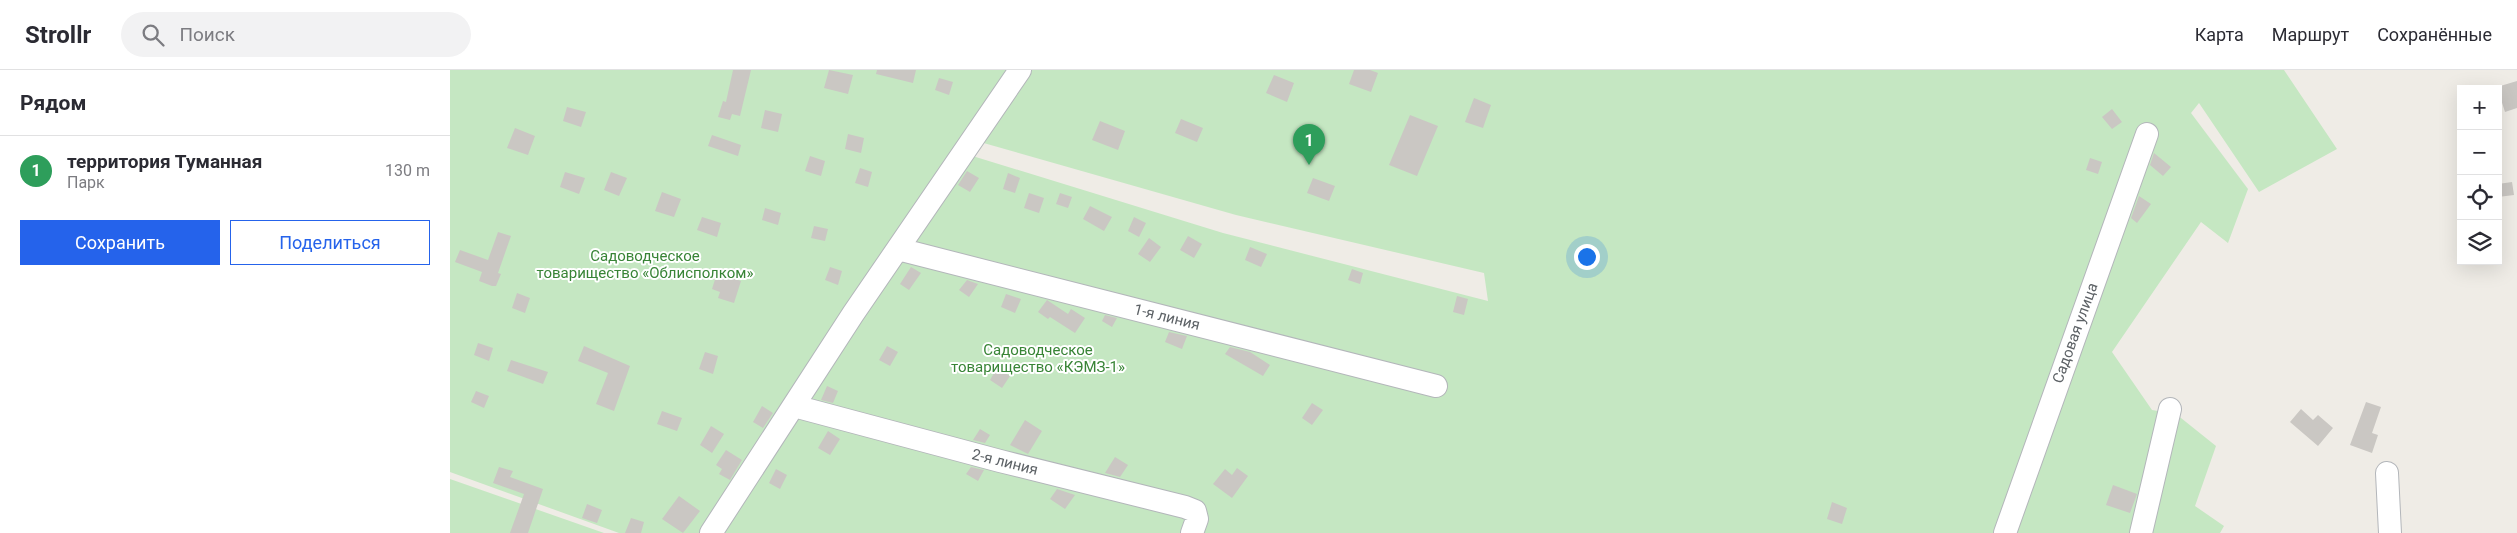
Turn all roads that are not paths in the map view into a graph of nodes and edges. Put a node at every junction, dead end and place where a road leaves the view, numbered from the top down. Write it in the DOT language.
graph roads {
  1 [pos="1020,70"];
  2 [pos="2147,134"];
  3 [pos="898,249"];
  4 [pos="1436,386"];
  5 [pos="794,406"];
  6 [pos="2170,409"];
  7 [pos="2387,473"];
  8 [pos="712,533"];
  9 [pos="1192,533"];
  10 [pos="2005,533"];
  11 [pos="2141,533"];
  12 [pos="2390,533"];
  1 -- 3 [label="street"];
  2 -- 10 [label="street, Садовая улица"];
  3 -- 4 [label="street, 1-я линия"];
  3 -- 5 [label="street"];
  5 -- 8 [label="street"];
  5 -- 9 [label="street, 2-я линия"];
  6 -- 11 [label="street"];
  7 -- 12 [label="street"];
}
